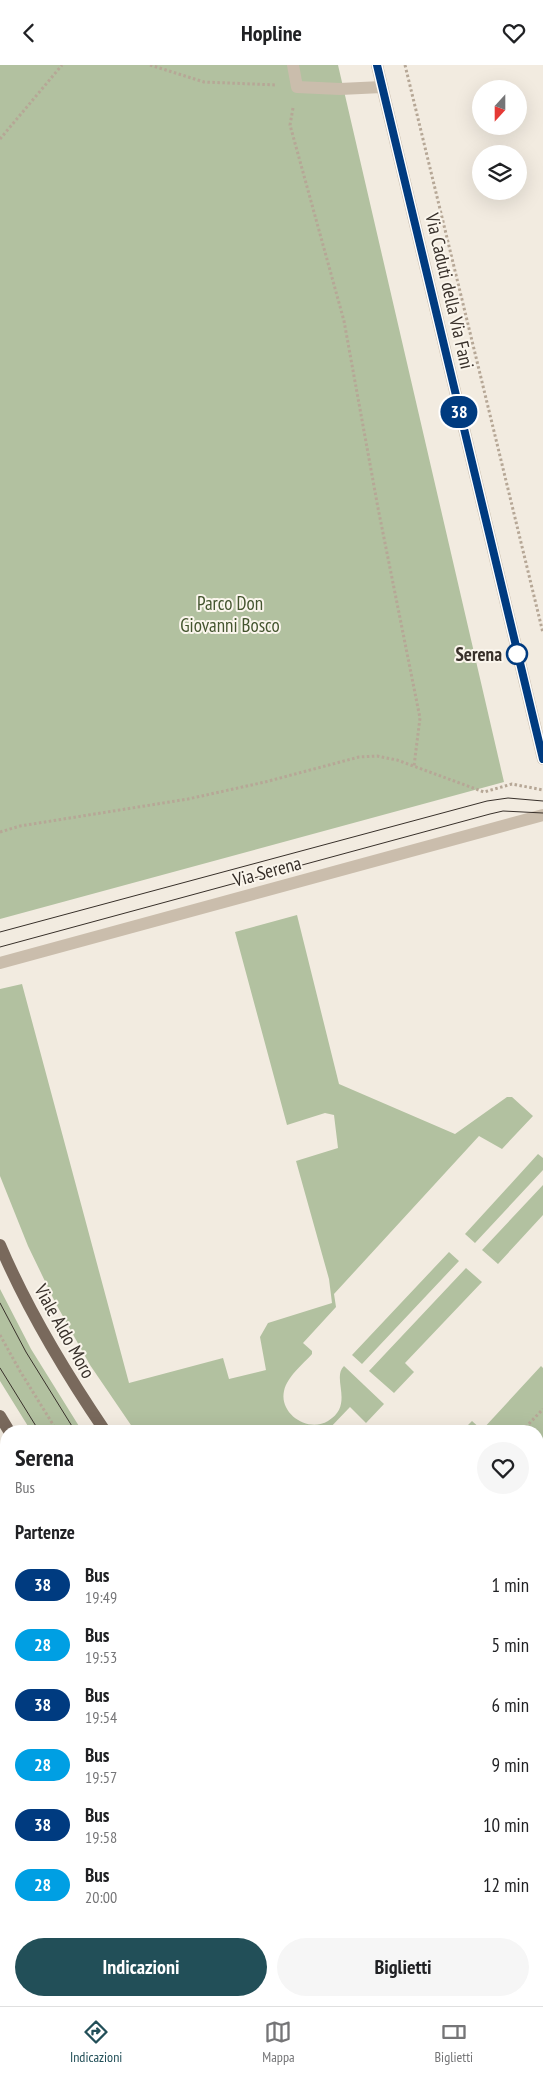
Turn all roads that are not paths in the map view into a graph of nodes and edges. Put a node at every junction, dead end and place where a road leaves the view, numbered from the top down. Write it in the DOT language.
graph roads {
  1 [pos="293,65"];
  2 [pos="377,65"];
  3 [pos="382,87"];
  4 [pos="543,759"];
  5 [pos="543,815"];
  6 [pos="0,963"];
  7 [pos="0,1245"];
  8 [pos="100,1425"];
  1 -- 3 [label="street"];
  2 -- 3 [label="street, Via Caduti della Via Fani"];
  3 -- 4 [label="street, Via Caduti della Via Fani"];
  5 -- 6 [label="street, Via Serena"];
  7 -- 8 [label="main road, Viale Aldo Moro"];
}
